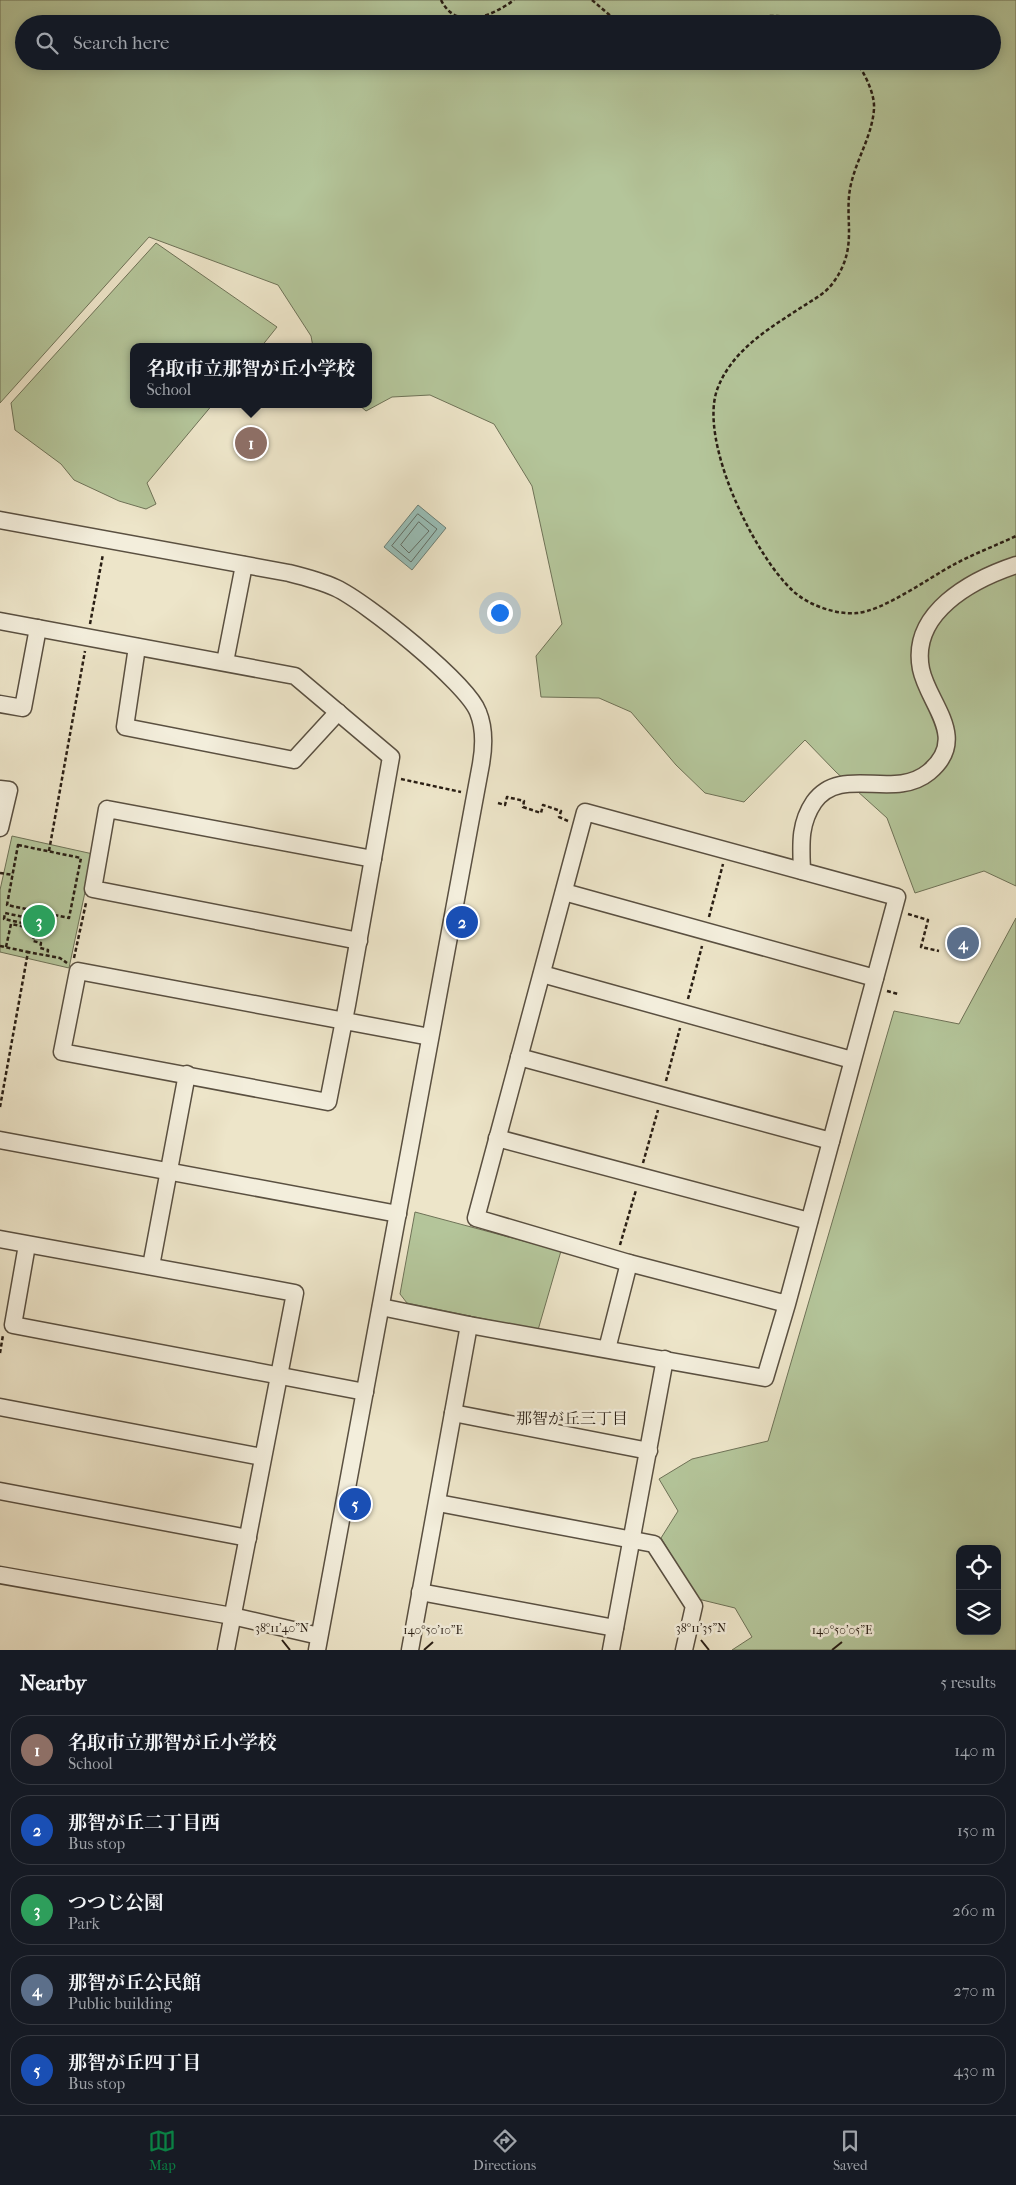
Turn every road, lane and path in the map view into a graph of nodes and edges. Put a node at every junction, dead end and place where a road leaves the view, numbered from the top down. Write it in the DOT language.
graph roads {
  1 [pos="441,0"];
  2 [pos="514,0"];
  3 [pos="592,0"];
  4 [pos="455,15"];
  5 [pos="491,15"];
  6 [pos="610,15"];
  7 [pos="862,70"];
  8 [pos="0,520"];
  9 [pos="1016,536"];
  10 [pos="105,547"];
  11 [pos="244,565"];
  12 [pos="1016,565"];
  13 [pos="0,621"];
  14 [pos="38,628"];
  15 [pos="89,632"];
  16 [pos="87,643"];
  17 [pos="137,647"];
  18 [pos="225,662"];
  19 [pos="0,704"];
  20 [pos="338,712"];
  21 [pos="388,776"];
  22 [pos="0,789"];
  23 [pos="461,792"];
  24 [pos="498,803"];
  25 [pos="558,817"];
  26 [pos="0,828"];
  27 [pos="727,850"];
  28 [pos="48,851"];
  29 [pos="373,859"];
  30 [pos="802,871"];
  31 [pos="0,872"];
  32 [pos="13,875"];
  33 [pos="93,889"];
  34 [pos="564,892"];
  35 [pos="34,911"];
  36 [pos="39,912"];
  37 [pos="902,912"];
  38 [pos="36,927"];
  39 [pos="707,927"];
  40 [pos="704,937"];
  41 [pos="359,941"];
  42 [pos="0,946"];
  43 [pos="6,947"];
  44 [pos="939,951"];
  45 [pos="28,952"];
  46 [pos="47,956"];
  47 [pos="78,971"];
  48 [pos="542,974"];
  49 [pos="875,978"];
  50 [pos="893,993"];
  51 [pos="898,994"];
  52 [pos="688,1000"];
  53 [pos="345,1019"];
  54 [pos="682,1019"];
  55 [pos="430,1037"];
  56 [pos="519,1056"];
  57 [pos="852,1060"];
  58 [pos="187,1074"];
  59 [pos="663,1089"];
  60 [pos="660,1102"];
  61 [pos="0,1106"];
  62 [pos="497,1138"];
  63 [pos="0,1140"];
  64 [pos="831,1141"];
  65 [pos="641,1170"];
  66 [pos="168,1171"];
  67 [pos="638,1182"];
  68 [pos="398,1214"];
  69 [pos="809,1221"];
  70 [pos="0,1239"];
  71 [pos="27,1245"];
  72 [pos="623,1261"];
  73 [pos="151,1266"];
  74 [pos="787,1304"];
  75 [pos="380,1307"];
  76 [pos="470,1325"];
  77 [pos="607,1349"];
  78 [pos="665,1359"];
  79 [pos="279,1375"];
  80 [pos="365,1392"];
  81 [pos="0,1406"];
  82 [pos="453,1413"];
  83 [pos="649,1451"];
  84 [pos="262,1457"];
  85 [pos="0,1491"];
  86 [pos="438,1503"];
  87 [pos="248,1538"];
  88 [pos="632,1540"];
  89 [pos="0,1575"];
  90 [pos="420,1592"];
  91 [pos="232,1616"];
  92 [pos="615,1628"];
  93 [pos="318,1643"];
  94 [pos="226,1650"];
  95 [pos="410,1650"];
  96 [pos="611,1650"];
  97 [pos="684,1650"];
  1 -- 4 [label="path"];
  2 -- 5 [label="path"];
  3 -- 6 [label="path"];
  7 -- 9 [label="path"];
  8 -- 11 [label="street"];
  10 -- 15 [label="path"];
  11 -- 18 [label="street"];
  11 -- 55 [label="street"];
  12 -- 30 [label="street"];
  13 -- 14 [label="street"];
  14 -- 17 [label="street"];
  14 -- 19 [label="street"];
  16 -- 28 [label="path"];
  17 -- 18 [label="street"];
  17 -- 20 [label="street"];
  18 -- 20 [label="street"];
  20 -- 21 [label="street"];
  21 -- 23 [label="path"];
  21 -- 29 [label="street"];
  22 -- 26 [label="street"];
  24 -- 25 [label="path"];
  27 -- 30 [label="street"];
  27 -- 34 [label="street"];
  27 -- 39 [label="path"];
  28 -- 32 [label="path"];
  28 -- 36 [label="path"];
  29 -- 33 [label="street"];
  29 -- 41 [label="street"];
  30 -- 49 [label="street"];
  31 -- 32 [label="path"];
  32 -- 35 [label="path"];
  33 -- 41 [label="street"];
  33 -- 47 [label="path"];
  34 -- 48 [label="street"];
  34 -- 49 [label="street"];
  35 -- 36 [label="path"];
  35 -- 38 [label="path"];
  36 -- 38 [label="path"];
  37 -- 44 [label="path"];
  38 -- 43 [label="path"];
  38 -- 46 [label="path"];
  40 -- 52 [label="path"];
  41 -- 53 [label="street"];
  42 -- 43 [label="path"];
  43 -- 45 [label="path"];
  45 -- 46 [label="path"];
  45 -- 61 [label="path"];
  46 -- 47 [label="path"];
  47 -- 53 [label="street"];
  47 -- 58 [label="street"];
  48 -- 56 [label="street"];
  48 -- 57 [label="street"];
  49 -- 57 [label="street"];
  50 -- 51 [label="path"];
  53 -- 55 [label="street"];
  53 -- 58 [label="street"];
  54 -- 59 [label="path"];
  55 -- 68 [label="street"];
  56 -- 62 [label="street"];
  56 -- 64 [label="street"];
  57 -- 64 [label="street"];
  58 -- 66 [label="street"];
  60 -- 65 [label="path"];
  62 -- 69 [label="street"];
  62 -- 72 [label="street"];
  63 -- 66 [label="street"];
  64 -- 69 [label="street"];
  66 -- 68 [label="street"];
  66 -- 73 [label="street"];
  67 -- 72 [label="path"];
  68 -- 75 [label="street"];
  69 -- 74 [label="street"];
  70 -- 71 [label="street"];
  71 -- 73 [label="street"];
  71 -- 79 [label="street"];
  72 -- 74 [label="street"];
  72 -- 77 [label="street"];
  73 -- 79 [label="street"];
  74 -- 78 [label="street"];
  75 -- 76 [label="street"];
  75 -- 80 [label="street"];
  76 -- 77 [label="street"];
  76 -- 82 [label="street"];
  77 -- 78 [label="street"];
  78 -- 83 [label="street"];
  79 -- 80 [label="street"];
  79 -- 84 [label="street"];
  80 -- 93 [label="street"];
  81 -- 84 [label="street"];
  82 -- 83 [label="street"];
  82 -- 86 [label="street"];
  83 -- 88 [label="street"];
  84 -- 87 [label="street"];
  85 -- 87 [label="street"];
  86 -- 88 [label="street"];
  86 -- 90 [label="street"];
  87 -- 91 [label="street"];
  88 -- 92 [label="street"];
  88 -- 97 [label="street"];
  89 -- 91 [label="street"];
  90 -- 92 [label="street"];
  90 -- 95 [label="street"];
  91 -- 93 [label="street"];
  91 -- 94 [label="street"];
  92 -- 96 [label="street"];
}
